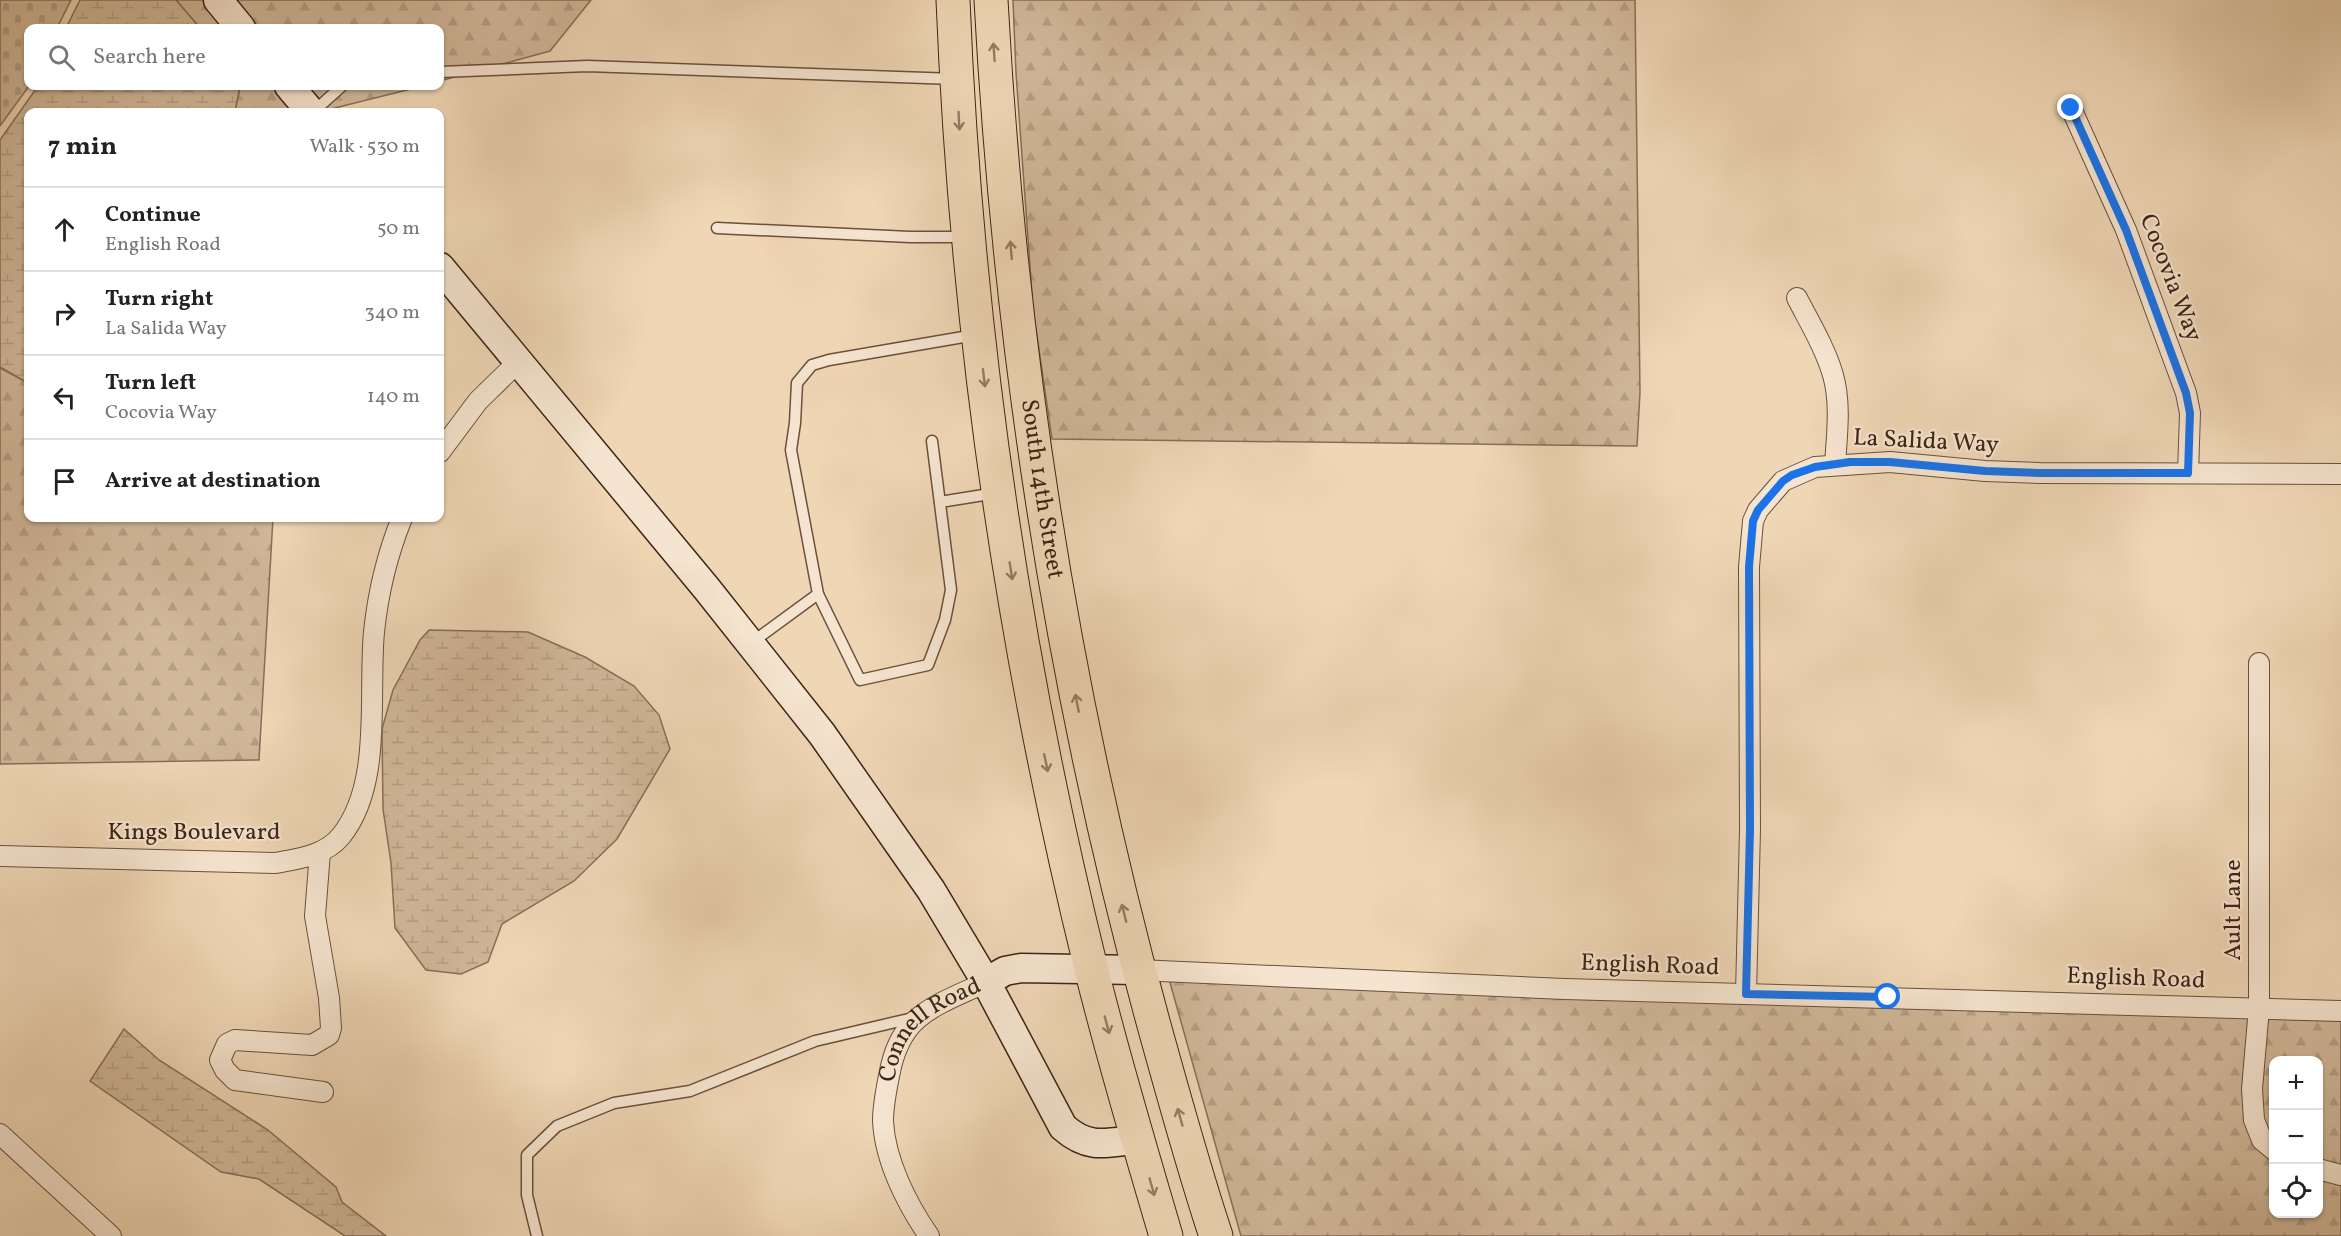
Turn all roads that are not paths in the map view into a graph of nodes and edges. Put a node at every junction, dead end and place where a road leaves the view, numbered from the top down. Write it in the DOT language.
graph roads {
  1 [pos="218,0"];
  2 [pos="953,0"];
  3 [pos="991,0"];
  4 [pos="238,24"];
  5 [pos="444,72"];
  6 [pos="957,79"];
  7 [pos="292,90"];
  8 [pos="337,90"];
  9 [pos="308,108"];
  10 [pos="317,108"];
  11 [pos="2071,108"];
  12 [pos="1000,131"];
  13 [pos="717,228"];
  14 [pos="968,237"];
  15 [pos="444,272"];
  16 [pos="1797,298"];
  17 [pos="978,334"];
  18 [pos="519,361"];
  19 [pos="932,441"];
  20 [pos="444,447"];
  21 [pos="1835,464"];
  22 [pos="2188,473"];
  23 [pos="2341,474"];
  24 [pos="999,493"];
  25 [pos="940,502"];
  26 [pos="400,522"];
  27 [pos="818,594"];
  28 [pos="750,643"];
  29 [pos="2259,663"];
  30 [pos="320,852"];
  31 [pos="0,856"];
  32 [pos="1091,968"];
  33 [pos="1138,970"];
  34 [pos="986,982"];
  35 [pos="1746,994"];
  36 [pos="2259,1008"];
  37 [pos="2341,1011"];
  38 [pos="919,1017"];
  39 [pos="323,1092"];
  40 [pos="0,1134"];
  41 [pos="1138,1139"];
  42 [pos="2269,1146"];
  43 [pos="2323,1170"];
  44 [pos="2341,1175"];
  45 [pos="111,1236"];
  46 [pos="537,1236"];
  47 [pos="929,1236"];
  48 [pos="1166,1236"];
  49 [pos="1216,1236"];
  1 -- 4 [label="street"];
  2 -- 6 [label="highway, South 14th Street"];
  12 -- 3 [label="highway, South 14th Street, one-way"];
  5 -- 6 [label="lane"];
  6 -- 12 [label="highway"];
  6 -- 14 [label="highway, South 14th Street, one-way"];
  7 -- 9 [label="street"];
  8 -- 10 [label="lane"];
  11 -- 22 [label="street, Cocovia Way"];
  33 -- 12 [label="highway, South 14th Street, one-way"];
  13 -- 14 [label="lane"];
  14 -- 17 [label="highway, South 14th Street"];
  15 -- 18 [label="street"];
  16 -- 21 [label="street"];
  17 -- 24 [label="highway, South 14th Street, one-way"];
  17 -- 27 [label="lane"];
  18 -- 20 [label="street"];
  18 -- 28 [label="street"];
  19 -- 25 [label="lane"];
  21 -- 22 [label="street, La Salida Way"];
  21 -- 35 [label="street, La Salida Way"];
  22 -- 23 [label="street, La Salida Way"];
  24 -- 25 [label="lane"];
  24 -- 32 [label="highway, South 14th Street, one-way"];
  25 -- 27 [label="lane"];
  26 -- 30 [label="street, Kings Boulevard"];
  27 -- 28 [label="lane"];
  28 -- 34 [label="street"];
  29 -- 36 [label="street, Ault Lane"];
  30 -- 31 [label="street, Kings Boulevard"];
  30 -- 39 [label="street"];
  32 -- 33 [label="street, Connell Road"];
  32 -- 34 [label="street, Connell Road"];
  32 -- 41 [label="highway, South 14th Street, one-way"];
  33 -- 35 [label="street, English Road"];
  49 -- 33 [label="highway, South 14th Street, one-way"];
  34 -- 38 [label="street, Connell Road"];
  34 -- 41 [label="street"];
  35 -- 36 [label="street, English Road"];
  36 -- 37 [label="street, English Road"];
  36 -- 42 [label="street, Ault Lane"];
  38 -- 46 [label="lane"];
  38 -- 47 [label="street, Connell Road"];
  40 -- 45 [label="street"];
  41 -- 48 [label="highway, South 14th Street, one-way"];
  43 -- 44 [label="street"];
}
